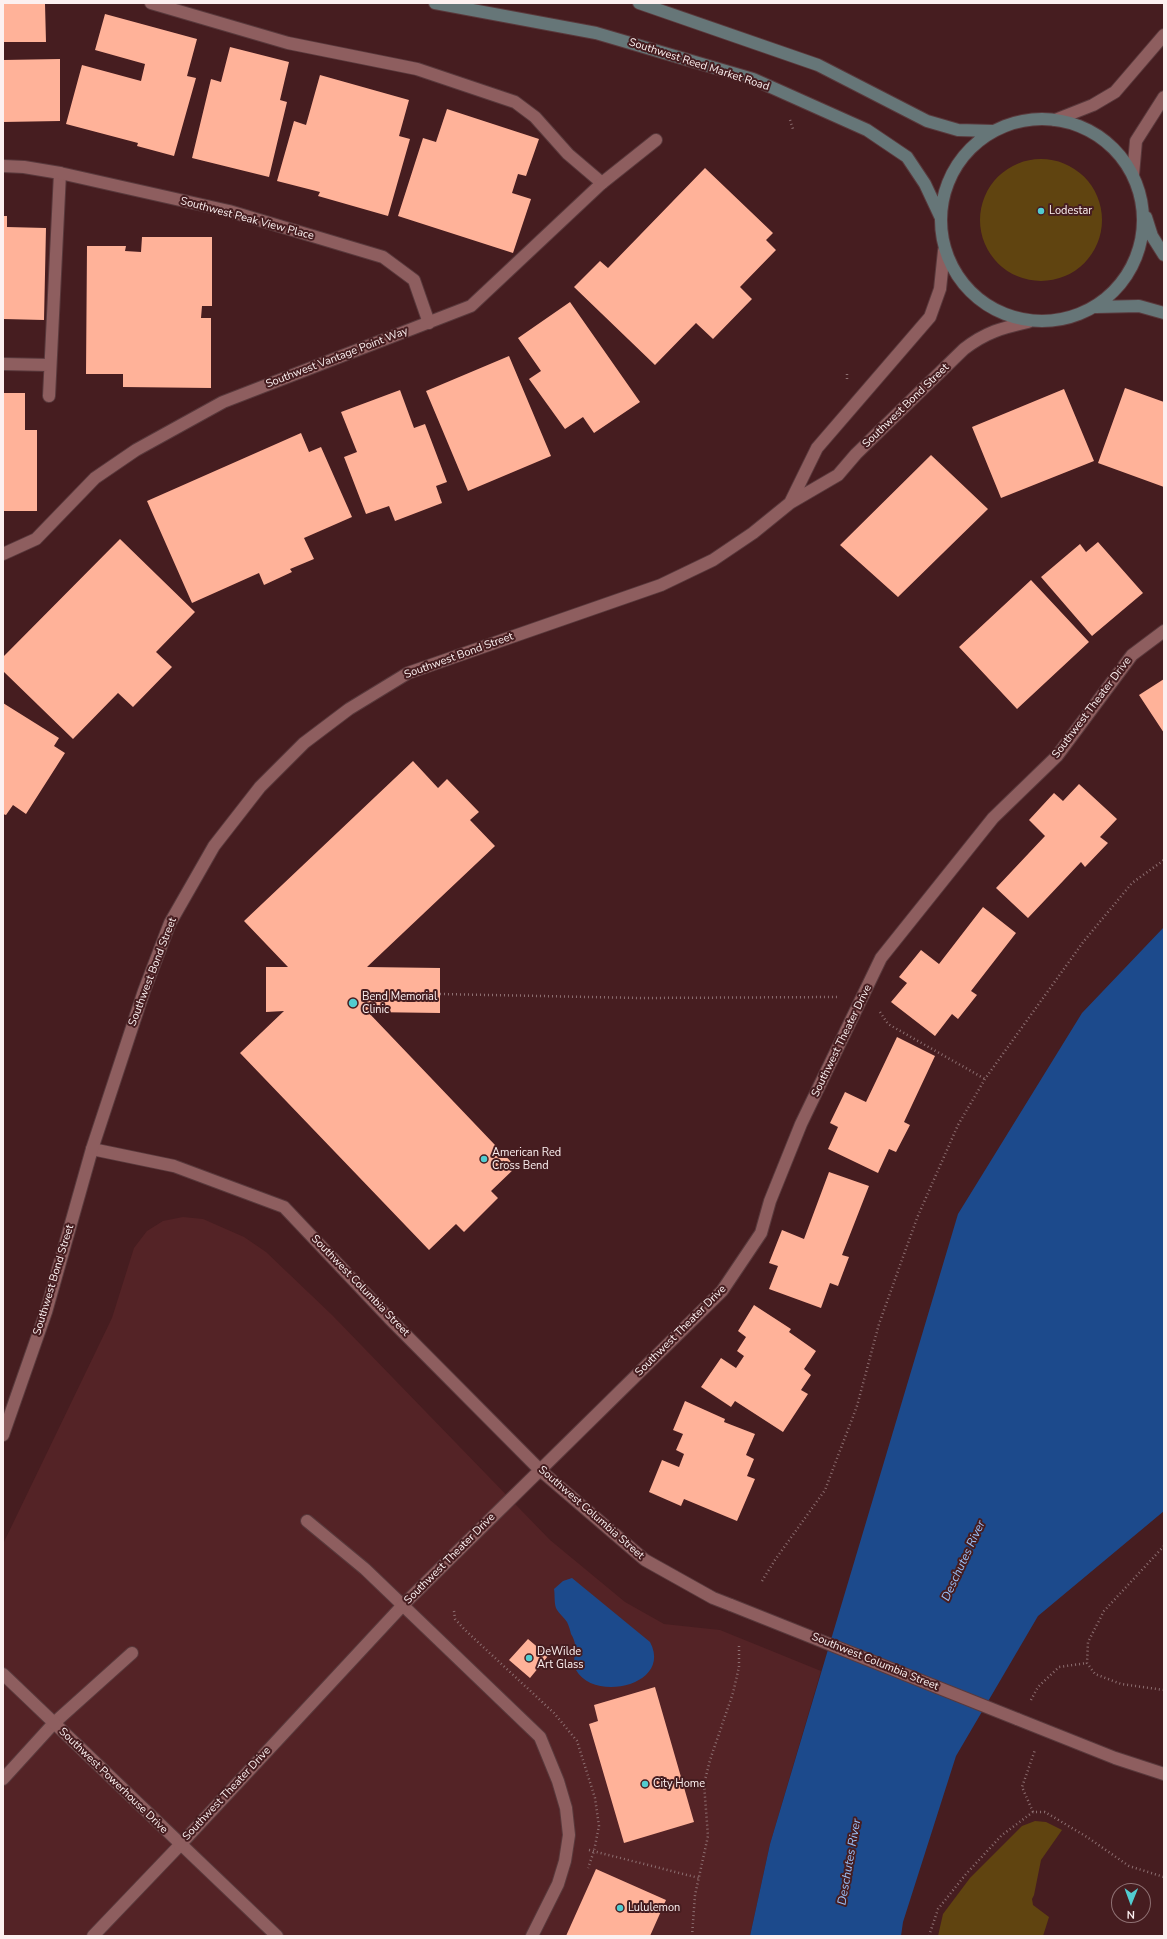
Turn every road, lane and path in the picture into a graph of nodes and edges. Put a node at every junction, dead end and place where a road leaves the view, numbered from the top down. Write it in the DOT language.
graph roads {
  1 [pos="151,3"];
  2 [pos="435,3"];
  3 [pos="640,3"];
  4 [pos="1164,35"];
  5 [pos="1164,97"];
  6 [pos="1055,120"];
  7 [pos="993,131"];
  8 [pos="656,140"];
  9 [pos="3,166"];
  10 [pos="60,173"];
  11 [pos="1133,175"];
  12 [pos="602,183"];
  13 [pos="1144,212"];
  14 [pos="940,216"];
  15 [pos="944,251"];
  16 [pos="1164,255"];
  17 [pos="1096,307"];
  18 [pos="1164,312"];
  19 [pos="1028,322"];
  20 [pos="429,323"];
  21 [pos="3,364"];
  22 [pos="49,365"];
  23 [pos="49,396"];
  24 [pos="790,503"];
  25 [pos="3,554"];
  26 [pos="1164,631"];
  27 [pos="1164,860"];
  28 [pos="440,994"];
  29 [pos="864,997"];
  30 [pos="985,1079"];
  31 [pos="92,1149"];
  32 [pos="3,1435"];
  33 [pos="540,1470"];
  34 [pos="307,1521"];
  35 [pos="1164,1546"];
  36 [pos="762,1581"];
  37 [pos="403,1605"];
  38 [pos="739,1644"];
  39 [pos="132,1653"];
  40 [pos="1088,1663"];
  41 [pos="3,1674"];
  42 [pos="1164,1690"];
  43 [pos="1020,1720"];
  44 [pos="54,1723"];
  45 [pos="1034,1752"];
  46 [pos="1164,1774"];
  47 [pos="3,1779"];
  48 [pos="1033,1812"];
  49 [pos="568,1844"];
  50 [pos="180,1845"];
  51 [pos="1164,1877"];
  52 [pos="699,1878"];
  53 [pos="93,1936"];
  54 [pos="277,1936"];
  55 [pos="532,1936"];
  56 [pos="692,1936"];
  57 [pos="929,1936"];
  1 -- 12 [label="street"];
  2 -- 14 [label="main road, Southwest Reed Market Road"];
  3 -- 7 [label="main road"];
  4 -- 6 [label="street"];
  5 -- 11 [label="street"];
  6 -- 7 [label="main road"];
  6 -- 11 [label="main road"];
  7 -- 14 [label="main road"];
  8 -- 12 [label="street, Southwest Vantage Point Way"];
  9 -- 10 [label="street, Southwest Peak View Place"];
  10 -- 20 [label="street, Southwest Peak View Place"];
  10 -- 22 [label="street"];
  11 -- 13 [label="main road"];
  12 -- 20 [label="street, Southwest Vantage Point Way"];
  13 -- 16 [label="main road"];
  13 -- 17 [label="main road"];
  14 -- 15 [label="main road"];
  15 -- 19 [label="main road"];
  15 -- 24 [label="street, Southwest Bond Street"];
  17 -- 18 [label="main road"];
  17 -- 19 [label="main road"];
  19 -- 24 [label="street, Southwest Bond Street"];
  20 -- 25 [label="street, Southwest Vantage Point Way"];
  21 -- 22 [label="street"];
  22 -- 23 [label="street"];
  24 -- 31 [label="street, Southwest Bond Street"];
  26 -- 29 [label="street, Southwest Theater Drive"];
  27 -- 30 [label="path"];
  28 -- 29 [label="path"];
  29 -- 30 [label="path"];
  29 -- 33 [label="street, Southwest Theater Drive"];
  30 -- 36 [label="path"];
  31 -- 32 [label="street, Southwest Bond Street"];
  31 -- 33 [label="street, Southwest Columbia Street"];
  33 -- 37 [label="street, Southwest Theater Drive"];
  33 -- 43 [label="street, Southwest Columbia Street, bridge"];
  34 -- 37 [label="street"];
  35 -- 40 [label="path"];
  37 -- 49 [label="street"];
  37 -- 50 [label="street, Southwest Theater Drive"];
  38 -- 52 [label="path"];
  39 -- 44 [label="street"];
  40 -- 42 [label="path"];
  40 -- 43 [label="path"];
  41 -- 44 [label="street, Southwest Powerhouse Drive"];
  43 -- 46 [label="street, Southwest Columbia Street"];
  44 -- 47 [label="street"];
  44 -- 50 [label="street, Southwest Powerhouse Drive"];
  45 -- 48 [label="path"];
  48 -- 51 [label="path"];
  48 -- 57 [label="path"];
  49 -- 52 [label="path"];
  49 -- 55 [label="street"];
  50 -- 53 [label="street, Southwest Theater Drive"];
  50 -- 54 [label="street, Southwest Powerhouse Drive"];
  52 -- 56 [label="path"];
}
